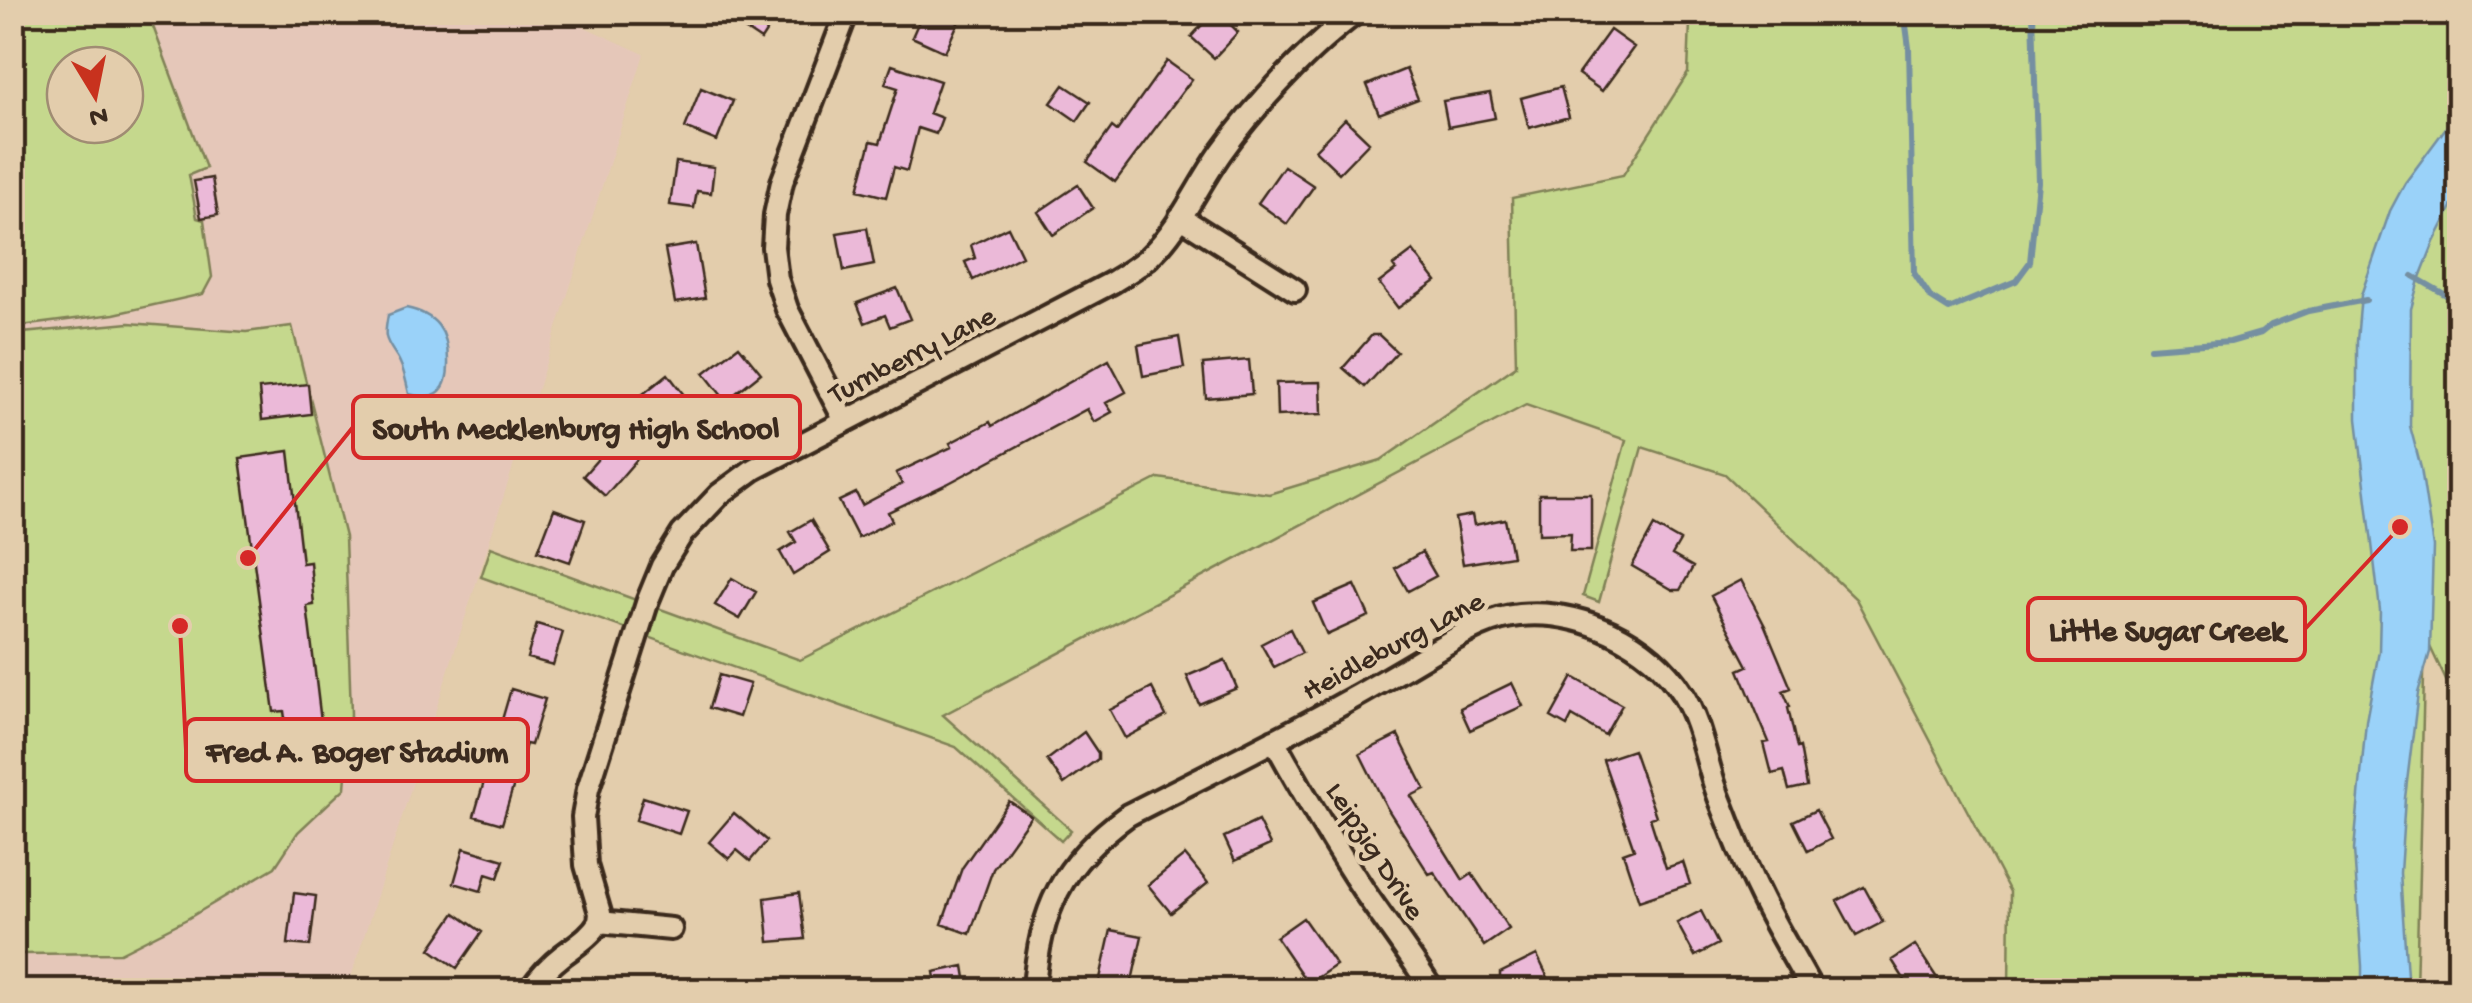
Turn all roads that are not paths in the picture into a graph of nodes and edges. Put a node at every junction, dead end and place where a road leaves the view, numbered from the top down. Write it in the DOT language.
graph roads {
  1 [pos="848,12"];
  2 [pos="1357,12"];
  3 [pos="1180,217"];
  4 [pos="1295,290"];
  5 [pos="845,421"];
  6 [pos="1274,740"];
  7 [pos="599,922"];
  8 [pos="670,929"];
  9 [pos="530,990"];
  10 [pos="1034,990"];
  11 [pos="1432,990"];
  12 [pos="1812,990"];
  1 -- 5 [label="street"];
  2 -- 3 [label="street, Turnberry Lane"];
  3 -- 4 [label="street"];
  3 -- 5 [label="street, Turnberry Lane"];
  5 -- 7 [label="street, Turnberry Lane"];
  6 -- 10 [label="street, Heidleburg Lane"];
  6 -- 11 [label="street, Leipzig Drive"];
  6 -- 12 [label="street, Heidleburg Lane"];
  7 -- 8 [label="street"];
  7 -- 9 [label="street"];
}
